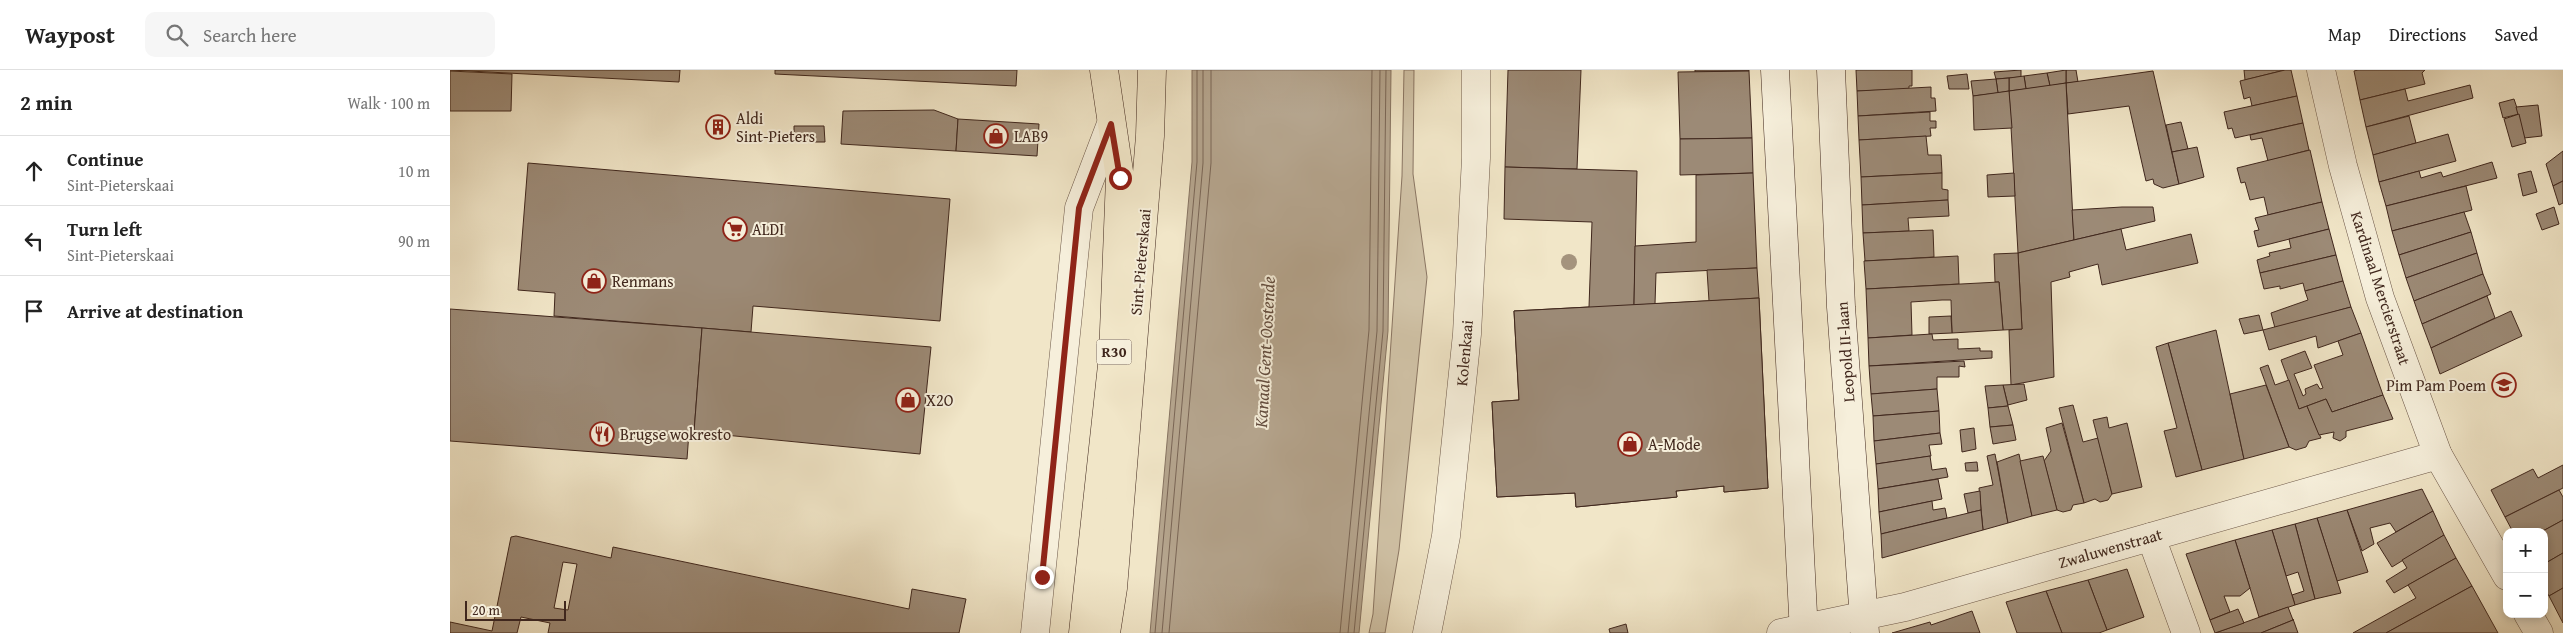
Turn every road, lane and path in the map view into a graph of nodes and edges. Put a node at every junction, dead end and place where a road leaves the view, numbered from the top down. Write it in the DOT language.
graph roads {
  1 [pos="1104,70"];
  2 [pos="1152,70"];
  3 [pos="1476,70"];
  4 [pos="1775,70"];
  5 [pos="1831,70"];
  6 [pos="2321,70"];
  7 [pos="1111,124"];
  8 [pos="2438,455"];
  9 [pos="2151,537"];
  10 [pos="2505,573"];
  11 [pos="2530,618"];
  12 [pos="1864,624"];
  13 [pos="1796,631"];
  14 [pos="1036,633"];
  15 [pos="1083,633"];
  16 [pos="1106,633"];
  17 [pos="1427,633"];
  18 [pos="2186,633"];
  19 [pos="2539,633"];
  1 -- 7 [label="main road, Sint-Pieterskaai / R30"];
  2 -- 16 [label="main road, Sint-Pieterskaai / R30"];
  3 -- 17 [label="street, Kolenkaai"];
  4 -- 13 [label="street"];
  5 -- 12 [label="street, Leopold II-laan"];
  6 -- 8 [label="street, Kardinaal Mercierstraat"];
  7 -- 14 [label="street, Sint-Pieterskaai"];
  7 -- 15 [label="main road, Sint-Pieterskaai / R30"];
  8 -- 9 [label="street, Zwaluwenstraat"];
  8 -- 10 [label="street, Kardinaal Mercierstraat"];
  9 -- 12 [label="street, Zwaluwenstraat"];
  9 -- 18 [label="street"];
  11 -- 19 [label="street"];
  12 -- 13 [label="street, Zwaluwenstraat"];
}
